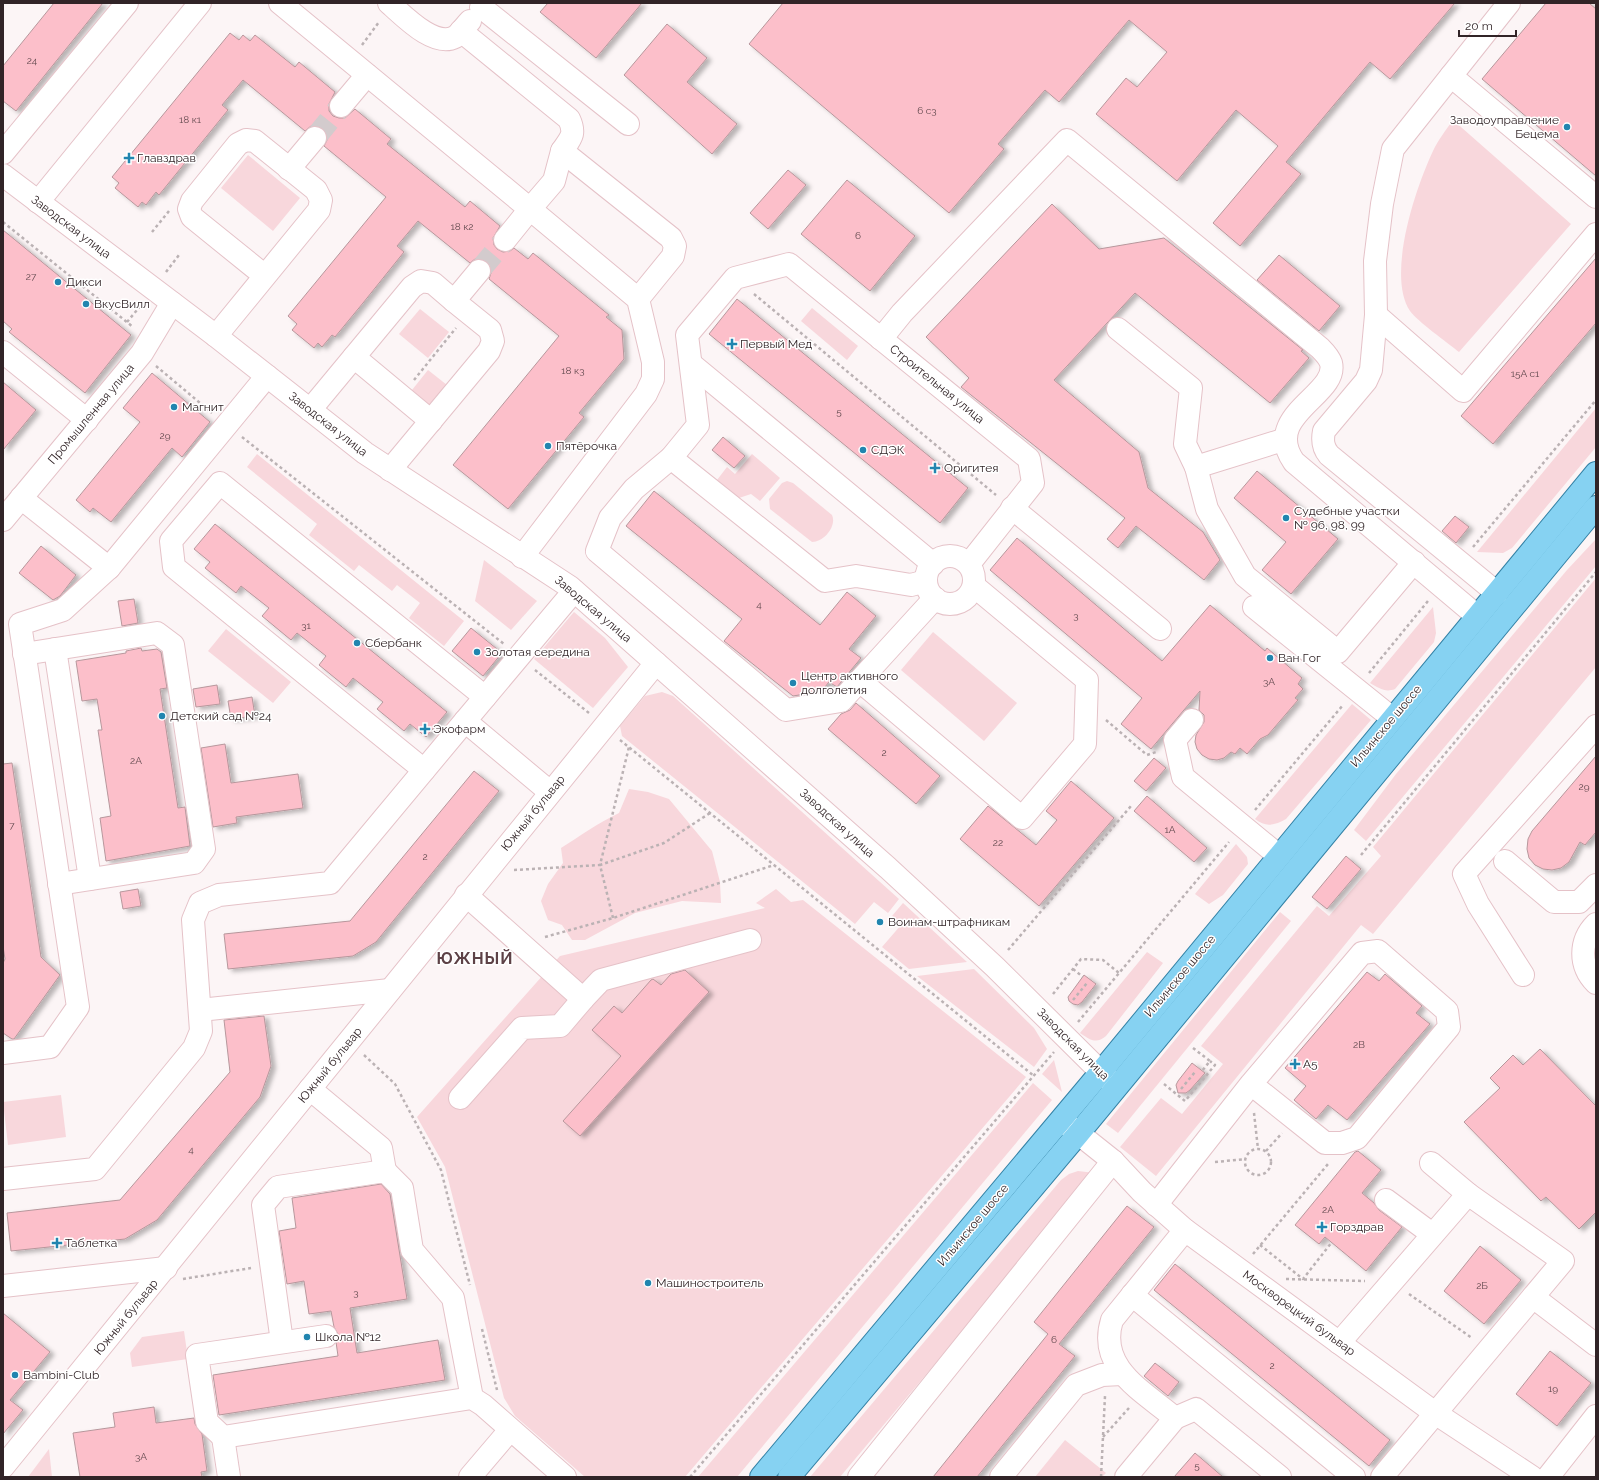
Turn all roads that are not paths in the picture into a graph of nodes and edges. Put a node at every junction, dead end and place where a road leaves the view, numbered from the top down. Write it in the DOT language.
graph roads {
  1 [pos="127,3"];
  2 [pos="200,3"];
  3 [pos="280,3"];
  4 [pos="1509,3"];
  5 [pos="390,4"];
  6 [pos="483,5"];
  7 [pos="461,31"];
  8 [pos="367,75"];
  9 [pos="1451,76"];
  10 [pos="341,106"];
  11 [pos="628,124"];
  12 [pos="315,138"];
  13 [pos="5,146"];
  14 [pos="562,151"];
  15 [pos="289,169"];
  16 [pos="3,175"];
  17 [pos="1596,197"];
  18 [pos="38,202"];
  19 [pos="530,209"];
  20 [pos="1596,234"];
  21 [pos="505,240"];
  22 [pos="479,271"];
  23 [pos="265,276"];
  24 [pos="638,299"];
  25 [pos="172,303"];
  26 [pos="461,307"];
  27 [pos="1376,315"];
  28 [pos="1118,329"];
  29 [pos="216,336"];
  30 [pos="881,339"];
  31 [pos="3,352"];
  32 [pos="354,357"];
  33 [pos="691,364"];
  34 [pos="267,376"];
  35 [pos="310,410"];
  36 [pos="87,420"];
  37 [pos="431,421"];
  38 [pos="1286,439"];
  39 [pos="671,458"];
  40 [pos="1196,467"];
  41 [pos="390,470"];
  42 [pos="1596,473"];
  43 [pos="21,498"];
  44 [pos="1596,507"];
  45 [pos="1012,508"];
  46 [pos="3,520"];
  47 [pos="522,557"];
  48 [pos="1414,562"];
  49 [pos="969,564"];
  50 [pos="109,568"];
  51 [pos="931,581"];
  52 [pos="974,586"];
  53 [pos="574,591"];
  54 [pos="1497,593"];
  55 [pos="1254,607"];
  56 [pos="1477,616"];
  57 [pos="11,626"];
  58 [pos="1160,629"];
  59 [pos="55,649"];
  60 [pos="24,654"];
  61 [pos="656,663"];
  62 [pos="860,680"];
  63 [pos="485,697"];
  64 [pos="1392,718"];
  65 [pos="1192,720"];
  66 [pos="465,721"];
  67 [pos="1596,726"];
  68 [pos="424,770"];
  69 [pos="550,792"];
  70 [pos="1279,856"];
  71 [pos="1505,861"];
  72 [pos="90,879"];
  73 [pos="59,884"];
  74 [pos="1596,885"];
  75 [pos="466,895"];
  76 [pos="1596,924"];
  77 [pos="750,940"];
  78 [pos="1523,975"];
  79 [pos="1596,983"];
  80 [pos="390,990"];
  81 [pos="583,999"];
  82 [pos="200,1010"];
  83 [pos="3,1052"];
  84 [pos="1101,1072"];
  85 [pos="1251,1084"];
  86 [pos="1117,1087"];
  87 [pos="310,1089"];
  88 [pos="460,1098"];
  89 [pos="1061,1120"];
  90 [pos="1078,1134"];
  91 [pos="1113,1161"];
  92 [pos="1431,1163"];
  93 [pos="385,1171"];
  94 [pos="3,1179"];
  95 [pos="1468,1194"];
  96 [pos="1386,1200"];
  97 [pos="1156,1205"];
  98 [pos="1185,1230"];
  99 [pos="1432,1234"];
  100 [pos="166,1268"];
  101 [pos="3,1286"];
  102 [pos="1132,1295"];
  103 [pos="1533,1297"];
  104 [pos="326,1336"];
  105 [pos="282,1342"];
  106 [pos="1339,1343"];
  107 [pos="1596,1346"];
  108 [pos="1114,1374"];
  109 [pos="472,1398"];
  110 [pos="1435,1413"];
  111 [pos="1596,1416"];
  112 [pos="1175,1418"];
  113 [pos="510,1430"];
  114 [pos="223,1437"];
  115 [pos="3,1467"];
  116 [pos="229,1477"];
  117 [pos="470,1477"];
  118 [pos="565,1477"];
  119 [pos="761,1477"];
  120 [pos="789,1477"];
  121 [pos="860,1477"];
  122 [pos="1001,1477"];
  123 [pos="1126,1477"];
  124 [pos="1280,1477"];
  125 [pos="1354,1477"];
  126 [pos="1382,1477"];
  127 [pos="1532,1477"];
  128 [pos="1548,1477"];
  1 -- 13 [label="street"];
  2 -- 18 [label="street"];
  3 -- 8 [label="street"];
  4 -- 9 [label="street"];
  5 -- 7 [label="street"];
  6 -- 7 [label="street"];
  6 -- 11 [label="street"];
  7 -- 14 [label="street"];
  8 -- 10 [label="street"];
  8 -- 19 [label="street"];
  9 -- 17 [label="street"];
  9 -- 27 [label="street"];
  12 -- 15 [label="street"];
  14 -- 19 [label="street"];
  14 -- 24 [label="street"];
  15 -- 23 [label="street"];
  15 -- 23 [label="street"];
  16 -- 18 [label="street, Заводская улица"];
  18 -- 25 [label="street, Заводская улица"];
  19 -- 21 [label="street"];
  19 -- 24 [label="street"];
  20 -- 27 [label="street"];
  22 -- 26 [label="street"];
  23 -- 29 [label="street"];
  24 -- 47 [label="street"];
  25 -- 29 [label="street, Заводская улица"];
  25 -- 36 [label="street, Промышленная улица"];
  26 -- 32 [label="street"];
  26 -- 37 [label="street"];
  27 -- 54 [label="street"];
  28 -- 40 [label="street"];
  29 -- 34 [label="street, Заводская улица"];
  30 -- 33 [label="street, Строительная улица"];
  30 -- 38 [label="street"];
  30 -- 45 [label="street, Строительная улица"];
  31 -- 36 [label="street"];
  32 -- 35 [label="street"];
  32 -- 37 [label="street"];
  33 -- 39 [label="street"];
  33 -- 51 [label="street"];
  34 -- 35 [label="street, Заводская улица"];
  34 -- 50 [label="street"];
  35 -- 41 [label="street, Заводская улица"];
  36 -- 43 [label="street, Промышленная улица"];
  37 -- 41 [label="street"];
  38 -- 40 [label="street"];
  38 -- 48 [label="street"];
  39 -- 51 [label="street"];
  39 -- 62 [label="street"];
  40 -- 48 [label="street"];
  41 -- 47 [label="street, Заводская улица"];
  42 -- 54 [label="main road, Ильинское шоссе"];
  43 -- 46 [label="street, Промышленная улица"];
  43 -- 50 [label="street"];
  44 -- 86 [label="main road, Ильинское шоссе"];
  45 -- 49 [label="street, Строительная улица"];
  45 -- 58 [label="street"];
  47 -- 53 [label="street, Заводская улица"];
  48 -- 56 [label="street"];
  49 -- 51 [label="street"];
  49 -- 52 [label="street"];
  50 -- 57 [label="street"];
  51 -- 52 [label="street"];
  51 -- 62 [label="street"];
  52 -- 62 [label="street"];
  53 -- 61 [label="street, Заводская улица"];
  53 -- 63 [label="street"];
  54 -- 56 [label="main road, Ильинское шоссе"];
  55 -- 64 [label="street"];
  56 -- 64 [label="main road, Ильинское шоссе"];
  57 -- 60 [label="street"];
  59 -- 60 [label="street"];
  59 -- 72 [label="street"];
  59 -- 72 [label="street"];
  60 -- 73 [label="street"];
  61 -- 69 [label="street, Южный бульвар"];
  61 -- 84 [label="street, Заводская улица"];
  63 -- 66 [label="street"];
  63 -- 68 [label="street"];
  64 -- 70 [label="main road, Ильинское шоссе"];
  65 -- 70 [label="street"];
  66 -- 68 [label="street"];
  66 -- 69 [label="street"];
  67 -- 78 [label="street"];
  68 -- 82 [label="street"];
  69 -- 75 [label="street, Южный бульвар"];
  70 -- 84 [label="main road, Ильинское шоссе"];
  71 -- 74 [label="street"];
  72 -- 73 [label="street"];
  73 -- 83 [label="street"];
  75 -- 80 [label="street, Южный бульвар"];
  75 -- 81 [label="street"];
  76 -- 79 [label="street"];
  77 -- 81 [label="street"];
  80 -- 82 [label="street"];
  80 -- 87 [label="street, Южный бульвар"];
  81 -- 88 [label="street"];
  82 -- 94 [label="street"];
  84 -- 86 [label="street, Заводская улица"];
  84 -- 89 [label="main road, Ильинское шоссе"];
  85 -- 85 [label="street"];
  85 -- 97 [label="street"];
  86 -- 90 [label="main road, Ильинское шоссе"];
  87 -- 93 [label="street"];
  87 -- 100 [label="street, Южный бульвар"];
  89 -- 90 [label="street, Москворецкий бульвар"];
  89 -- 119 [label="main road, Ильинское шоссе"];
  90 -- 91 [label="street, Москворецкий бульвар"];
  90 -- 120 [label="main road, Ильинское шоссе"];
  91 -- 97 [label="street, Москворецкий бульвар"];
  91 -- 121 [label="street"];
  92 -- 95 [label="street"];
  93 -- 105 [label="street"];
  93 -- 109 [label="street"];
  95 -- 99 [label="street"];
  95 -- 103 [label="street"];
  96 -- 99 [label="street"];
  97 -- 98 [label="street, Москворецкий бульвар"];
  98 -- 102 [label="street"];
  98 -- 106 [label="street, Москворецкий бульвар"];
  99 -- 106 [label="street"];
  100 -- 101 [label="street"];
  100 -- 115 [label="street, Южный бульвар"];
  102 -- 108 [label="street"];
  102 -- 125 [label="street"];
  103 -- 107 [label="street"];
  103 -- 110 [label="street"];
  104 -- 105 [label="street"];
  105 -- 114 [label="street"];
  106 -- 110 [label="street, Москворецкий бульвар"];
  108 -- 112 [label="street"];
  108 -- 122 [label="street"];
  109 -- 113 [label="street"];
  109 -- 114 [label="street"];
  110 -- 126 [label="street"];
  110 -- 127 [label="street, Москворецкий бульвар"];
  111 -- 128 [label="street"];
  112 -- 123 [label="street"];
  112 -- 124 [label="street"];
  113 -- 117 [label="street"];
  113 -- 118 [label="street"];
  114 -- 116 [label="street"];
}
